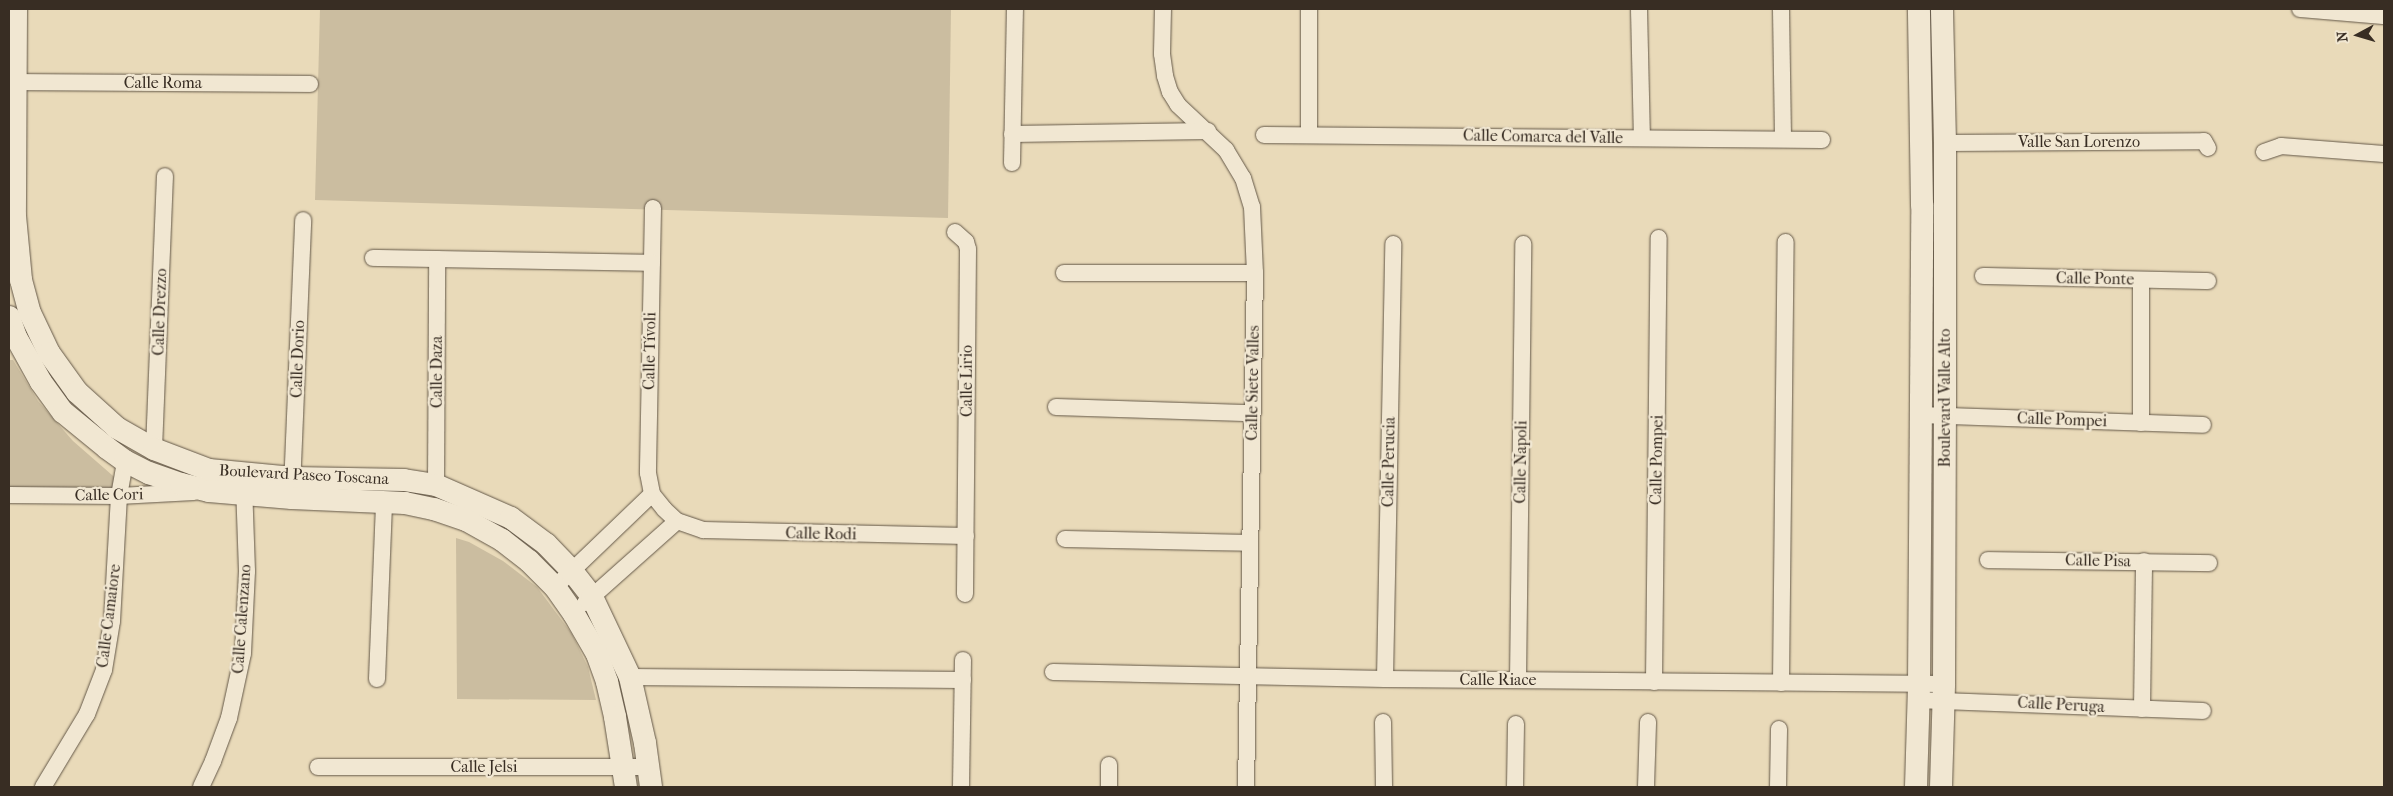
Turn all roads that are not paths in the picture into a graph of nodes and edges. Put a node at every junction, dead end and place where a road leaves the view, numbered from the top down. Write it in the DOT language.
graph roads {
  1 [pos="16,9"];
  2 [pos="1015,9"];
  3 [pos="1162,9"];
  4 [pos="1309,9"];
  5 [pos="1639,9"];
  6 [pos="1781,9"];
  7 [pos="1919,9"];
  8 [pos="1942,9"];
  9 [pos="2300,9"];
  10 [pos="2384,16"];
  11 [pos="15,82"];
  12 [pos="310,84"];
  13 [pos="1208,131"];
  14 [pos="1012,134"];
  15 [pos="1309,134"];
  16 [pos="1264,135"];
  17 [pos="1642,138"];
  18 [pos="1783,138"];
  19 [pos="1822,140"];
  20 [pos="1945,142"];
  21 [pos="2208,148"];
  22 [pos="2264,152"];
  23 [pos="2384,154"];
  24 [pos="1012,163"];
  25 [pos="165,176"];
  26 [pos="653,208"];
  27 [pos="12,216"];
  28 [pos="303,220"];
  29 [pos="955,232"];
  30 [pos="1659,238"];
  31 [pos="1786,242"];
  32 [pos="1393,244"];
  33 [pos="1523,244"];
  34 [pos="373,258"];
  35 [pos="437,259"];
  36 [pos="652,263"];
  37 [pos="1255,272"];
  38 [pos="1064,273"];
  39 [pos="1983,276"];
  40 [pos="2141,280"];
  41 [pos="2208,281"];
  42 [pos="9,317"];
  43 [pos="1056,407"];
  44 [pos="1252,413"];
  45 [pos="1920,415"];
  46 [pos="1945,416"];
  47 [pos="2141,423"];
  48 [pos="2203,426"];
  49 [pos="154,449"];
  50 [pos="125,461"];
  51 [pos="244,484"];
  52 [pos="436,485"];
  53 [pos="292,488"];
  54 [pos="209,491"];
  55 [pos="652,494"];
  56 [pos="9,495"];
  57 [pos="119,496"];
  58 [pos="384,501"];
  59 [pos="677,522"];
  60 [pos="966,536"];
  61 [pos="1065,539"];
  62 [pos="1250,543"];
  63 [pos="1988,560"];
  64 [pos="2144,561"];
  65 [pos="2209,562"];
  66 [pos="572,571"];
  67 [pos="555,587"];
  68 [pos="965,594"];
  69 [pos="592,597"];
  70 [pos="574,614"];
  71 [pos="963,660"];
  72 [pos="1053,672"];
  73 [pos="1248,676"];
  74 [pos="630,677"];
  75 [pos="377,679"];
  76 [pos="1385,679"];
  77 [pos="963,680"];
  78 [pos="1518,680"];
  79 [pos="1654,682"];
  80 [pos="1781,683"];
  81 [pos="1918,692"];
  82 [pos="1944,693"];
  83 [pos="2142,709"];
  84 [pos="2203,711"];
  85 [pos="1383,722"];
  86 [pos="1648,722"];
  87 [pos="1516,724"];
  88 [pos="1779,730"];
  89 [pos="1110,765"];
  90 [pos="318,767"];
  91 [pos="624,777"];
  92 [pos="650,777"];
  93 [pos="43,787"];
  94 [pos="201,787"];
  95 [pos="961,787"];
  96 [pos="1109,787"];
  97 [pos="1246,787"];
  98 [pos="1384,787"];
  99 [pos="1515,787"];
  100 [pos="1646,787"];
  101 [pos="1778,787"];
  102 [pos="1916,787"];
  103 [pos="1941,787"];
  1 -- 11 [label="street, Boulevard Paseo Toscana"];
  2 -- 14 [label="street"];
  3 -- 13 [label="street, Calle Siete Valles"];
  4 -- 15 [label="street"];
  5 -- 17 [label="street"];
  6 -- 18 [label="street"];
  7 -- 45 [label="street, Boulevard Valle Alto"];
  8 -- 20 [label="street, Boulevard Valle Alto"];
  9 -- 10 [label="street"];
  11 -- 12 [label="street, Calle Roma"];
  11 -- 27 [label="street, Boulevard Paseo Toscana"];
  13 -- 14 [label="street"];
  13 -- 37 [label="street, Calle Siete Valles"];
  14 -- 24 [label="street"];
  15 -- 16 [label="street, Calle Comarca del Valle"];
  15 -- 17 [label="street, Calle Comarca del Valle"];
  17 -- 18 [label="street, Calle Comarca del Valle"];
  18 -- 19 [label="street, Calle Comarca del Valle"];
  20 -- 21 [label="street, Valle San Lorenzo"];
  20 -- 46 [label="street, Boulevard Valle Alto"];
  22 -- 23 [label="street"];
  25 -- 49 [label="street, Calle Drezzo"];
  26 -- 36 [label="street, Calle Tívoli"];
  27 -- 49 [label="street, Boulevard Paseo Toscana"];
  28 -- 53 [label="street, Calle Dorio"];
  29 -- 60 [label="street, Calle Lirio"];
  30 -- 79 [label="street, Calle Pompei"];
  31 -- 80 [label="street"];
  32 -- 76 [label="street, Calle Perucia"];
  33 -- 78 [label="street, Calle Napoli"];
  34 -- 35 [label="street"];
  35 -- 36 [label="street"];
  35 -- 52 [label="street, Calle Daza"];
  36 -- 55 [label="street, Calle Tívoli"];
  37 -- 38 [label="street"];
  37 -- 44 [label="street, Calle Siete Valles"];
  39 -- 40 [label="street, Calle Ponte"];
  40 -- 41 [label="street, Calle Ponte"];
  40 -- 47 [label="street"];
  42 -- 50 [label="street, Boulevard Paseo Toscana"];
  43 -- 44 [label="street"];
  44 -- 62 [label="street, Calle Siete Valles"];
  45 -- 46 [label="street, Calle Pompei"];
  45 -- 81 [label="street, Boulevard Valle Alto"];
  46 -- 47 [label="street, Calle Pompei"];
  46 -- 82 [label="street, Boulevard Valle Alto"];
  47 -- 48 [label="street, Calle Pompei"];
  49 -- 51 [label="street, Boulevard Paseo Toscana"];
  50 -- 54 [label="street, Boulevard Paseo Toscana"];
  50 -- 57 [label="street, Calle Camaiore"];
  51 -- 53 [label="street, Boulevard Paseo Toscana"];
  51 -- 54 [label="street, Boulevard Paseo Toscana"];
  51 -- 94 [label="street, Calle Calenzano"];
  52 -- 53 [label="street, Boulevard Paseo Toscana"];
  52 -- 66 [label="street, Boulevard Paseo Toscana"];
  53 -- 58 [label="street, Boulevard Paseo Toscana"];
  54 -- 57 [label="street, Calle Cori"];
  55 -- 59 [label="street"];
  55 -- 66 [label="street"];
  56 -- 57 [label="street, Calle Cori"];
  57 -- 93 [label="street, Calle Camaiore"];
  58 -- 67 [label="street, Boulevard Paseo Toscana"];
  58 -- 75 [label="street"];
  59 -- 60 [label="street, Calle Rodi"];
  59 -- 69 [label="street"];
  60 -- 68 [label="street, Calle Lirio"];
  61 -- 62 [label="street"];
  62 -- 73 [label="street, Calle Siete Valles"];
  63 -- 64 [label="street, Calle Pisa"];
  64 -- 65 [label="street, Calle Pisa"];
  64 -- 83 [label="street"];
  66 -- 67 [label="street"];
  66 -- 69 [label="street, Boulevard Paseo Toscana"];
  67 -- 70 [label="street, Boulevard Paseo Toscana"];
  69 -- 70 [label="street"];
  69 -- 74 [label="street, Boulevard Paseo Toscana"];
  70 -- 91 [label="street, Boulevard Paseo Toscana"];
  71 -- 77 [label="street"];
  72 -- 73 [label="street, Calle Riace"];
  73 -- 76 [label="street, Calle Riace"];
  73 -- 97 [label="street, Calle Siete Valles"];
  74 -- 77 [label="street"];
  74 -- 92 [label="street, Boulevard Paseo Toscana"];
  76 -- 78 [label="street, Calle Riace"];
  77 -- 95 [label="street"];
  78 -- 79 [label="street, Calle Riace"];
  79 -- 80 [label="street, Calle Riace"];
  80 -- 81 [label="street, Calle Riace"];
  81 -- 82 [label="street, Calle Riace"];
  81 -- 102 [label="street, Boulevard Valle Alto"];
  82 -- 83 [label="street, Calle Peruga"];
  82 -- 103 [label="street, Boulevard Valle Alto"];
  83 -- 84 [label="street, Calle Peruga"];
  85 -- 98 [label="street"];
  86 -- 100 [label="street"];
  87 -- 99 [label="street"];
  88 -- 101 [label="street"];
  89 -- 96 [label="street"];
  90 -- 91 [label="street, Calle Jelsi"];
  91 -- 92 [label="street, Calle Jelsi"];
}
